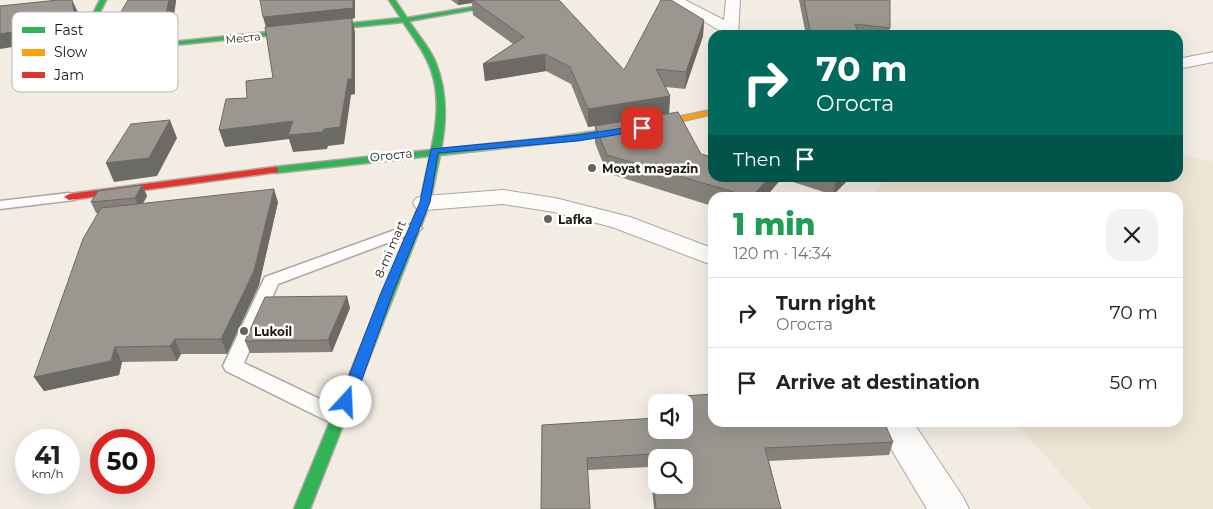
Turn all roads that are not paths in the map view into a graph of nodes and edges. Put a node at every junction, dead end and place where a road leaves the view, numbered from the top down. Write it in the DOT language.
graph roads {
  1 [pos="103,0"];
  2 [pos="392,0"];
  3 [pos="526,0"];
  4 [pos="674,0"];
  5 [pos="733,0"];
  6 [pos="97,12"];
  7 [pos="404,20"];
  8 [pos="726,30"];
  9 [pos="730,30"];
  10 [pos="178,45"];
  11 [pos="1213,58"];
  12 [pos="1183,63"];
  13 [pos="708,113"];
  14 [pos="434,151"];
  15 [pos="69,197"];
  16 [pos="425,202"];
  17 [pos="0,205"];
  18 [pos="414,228"];
  19 [pos="708,255"];
  20 [pos="340,418"];
  21 [pos="896,427"];
  22 [pos="302,509"];
  23 [pos="949,509"];
  1 -- 6 [label="street, Места"];
  2 -- 7 [label="street, 8-mi mart"];
  3 -- 7 [label="street, Места"];
  4 -- 8 [label="street"];
  5 -- 9 [label="street"];
  7 -- 10 [label="street, Места"];
  7 -- 14 [label="street, 8-mi mart"];
  11 -- 12 [label="street"];
  13 -- 14 [label="street, Огоста"];
  14 -- 15 [label="street, Огоста"];
  14 -- 16 [label="street, 8-mi mart"];
  15 -- 17 [label="lane"];
  16 -- 18 [label="street, 8-mi mart"];
  16 -- 19 [label="street"];
  18 -- 20 [label="street, 8-mi mart"];
  18 -- 20 [label="lane"];
  20 -- 22 [label="street, 8-mi mart"];
  21 -- 23 [label="street"];
}
